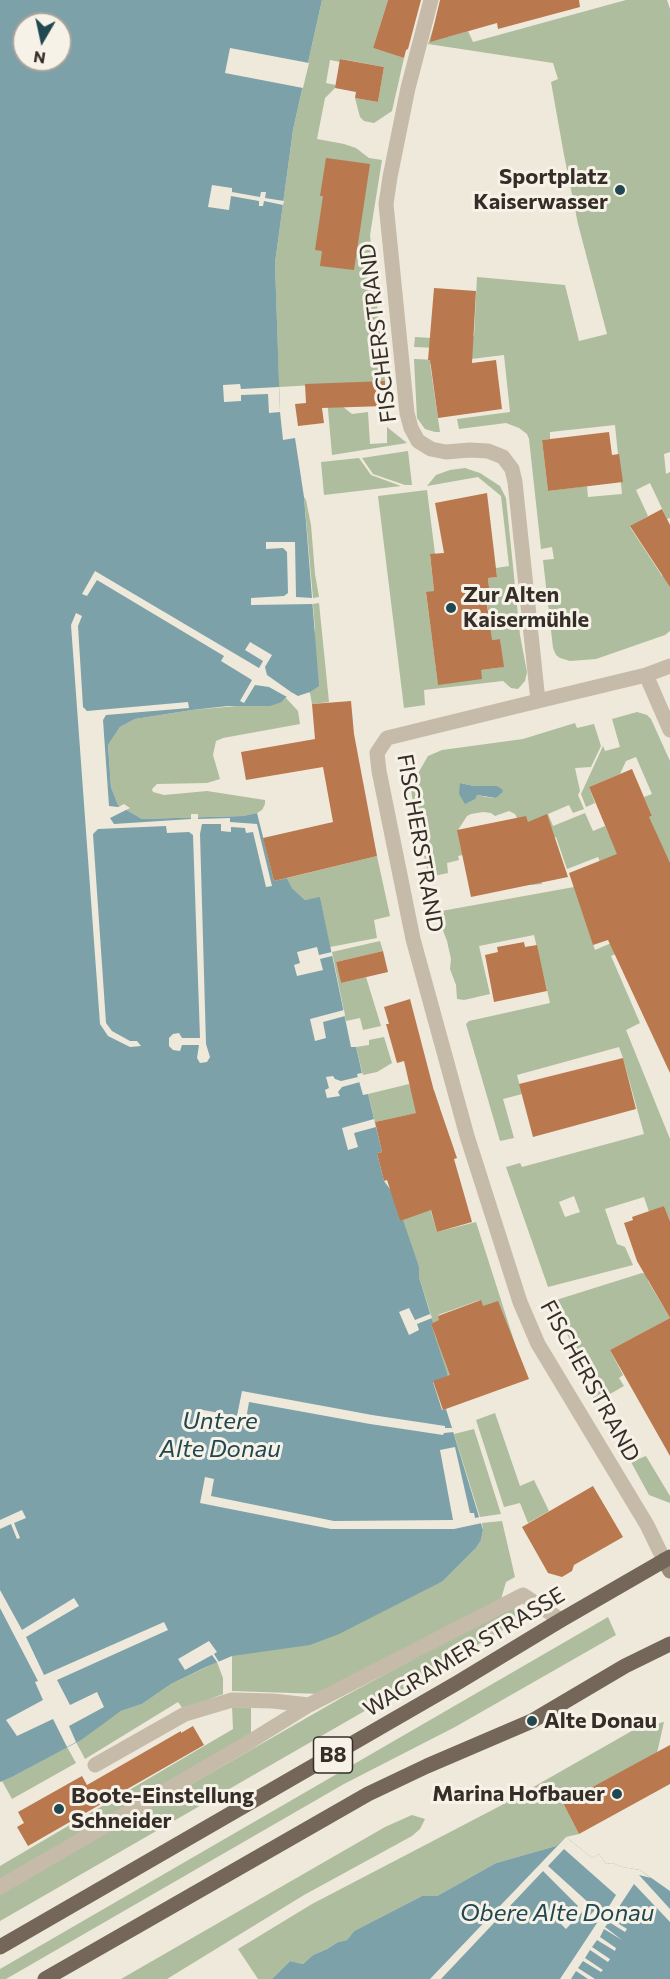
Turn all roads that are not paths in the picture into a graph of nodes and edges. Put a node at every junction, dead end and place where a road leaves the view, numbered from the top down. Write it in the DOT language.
graph roads {
  1 [pos="430,0"];
  2 [pos="670,666"];
  3 [pos="646,675"];
  4 [pos="538,701"];
  5 [pos="670,730"];
  6 [pos="668,1562"];
  7 [pos="561,1620"];
  8 [pos="670,1644"];
  9 [pos="309,1705"];
  10 [pos="95,1765"];
  11 [pos="0,1887"];
  12 [pos="0,1947"];
  13 [pos="45,1979"];
  1 -- 4 [label="street, FISCHERSTRAND"];
  2 -- 3 [label="street"];
  3 -- 4 [label="street"];
  3 -- 5 [label="street"];
  4 -- 6 [label="street, FISCHERSTRAND"];
  6 -- 7 [label="main road, WAGRAMER STRASSE / B8"];
  7 -- 9 [label="street"];
  7 -- 12 [label="main road, WAGRAMER STRASSE / B8"];
  8 -- 13 [label="main road, B8"];
  9 -- 10 [label="street"];
  9 -- 11 [label="street"];
}
